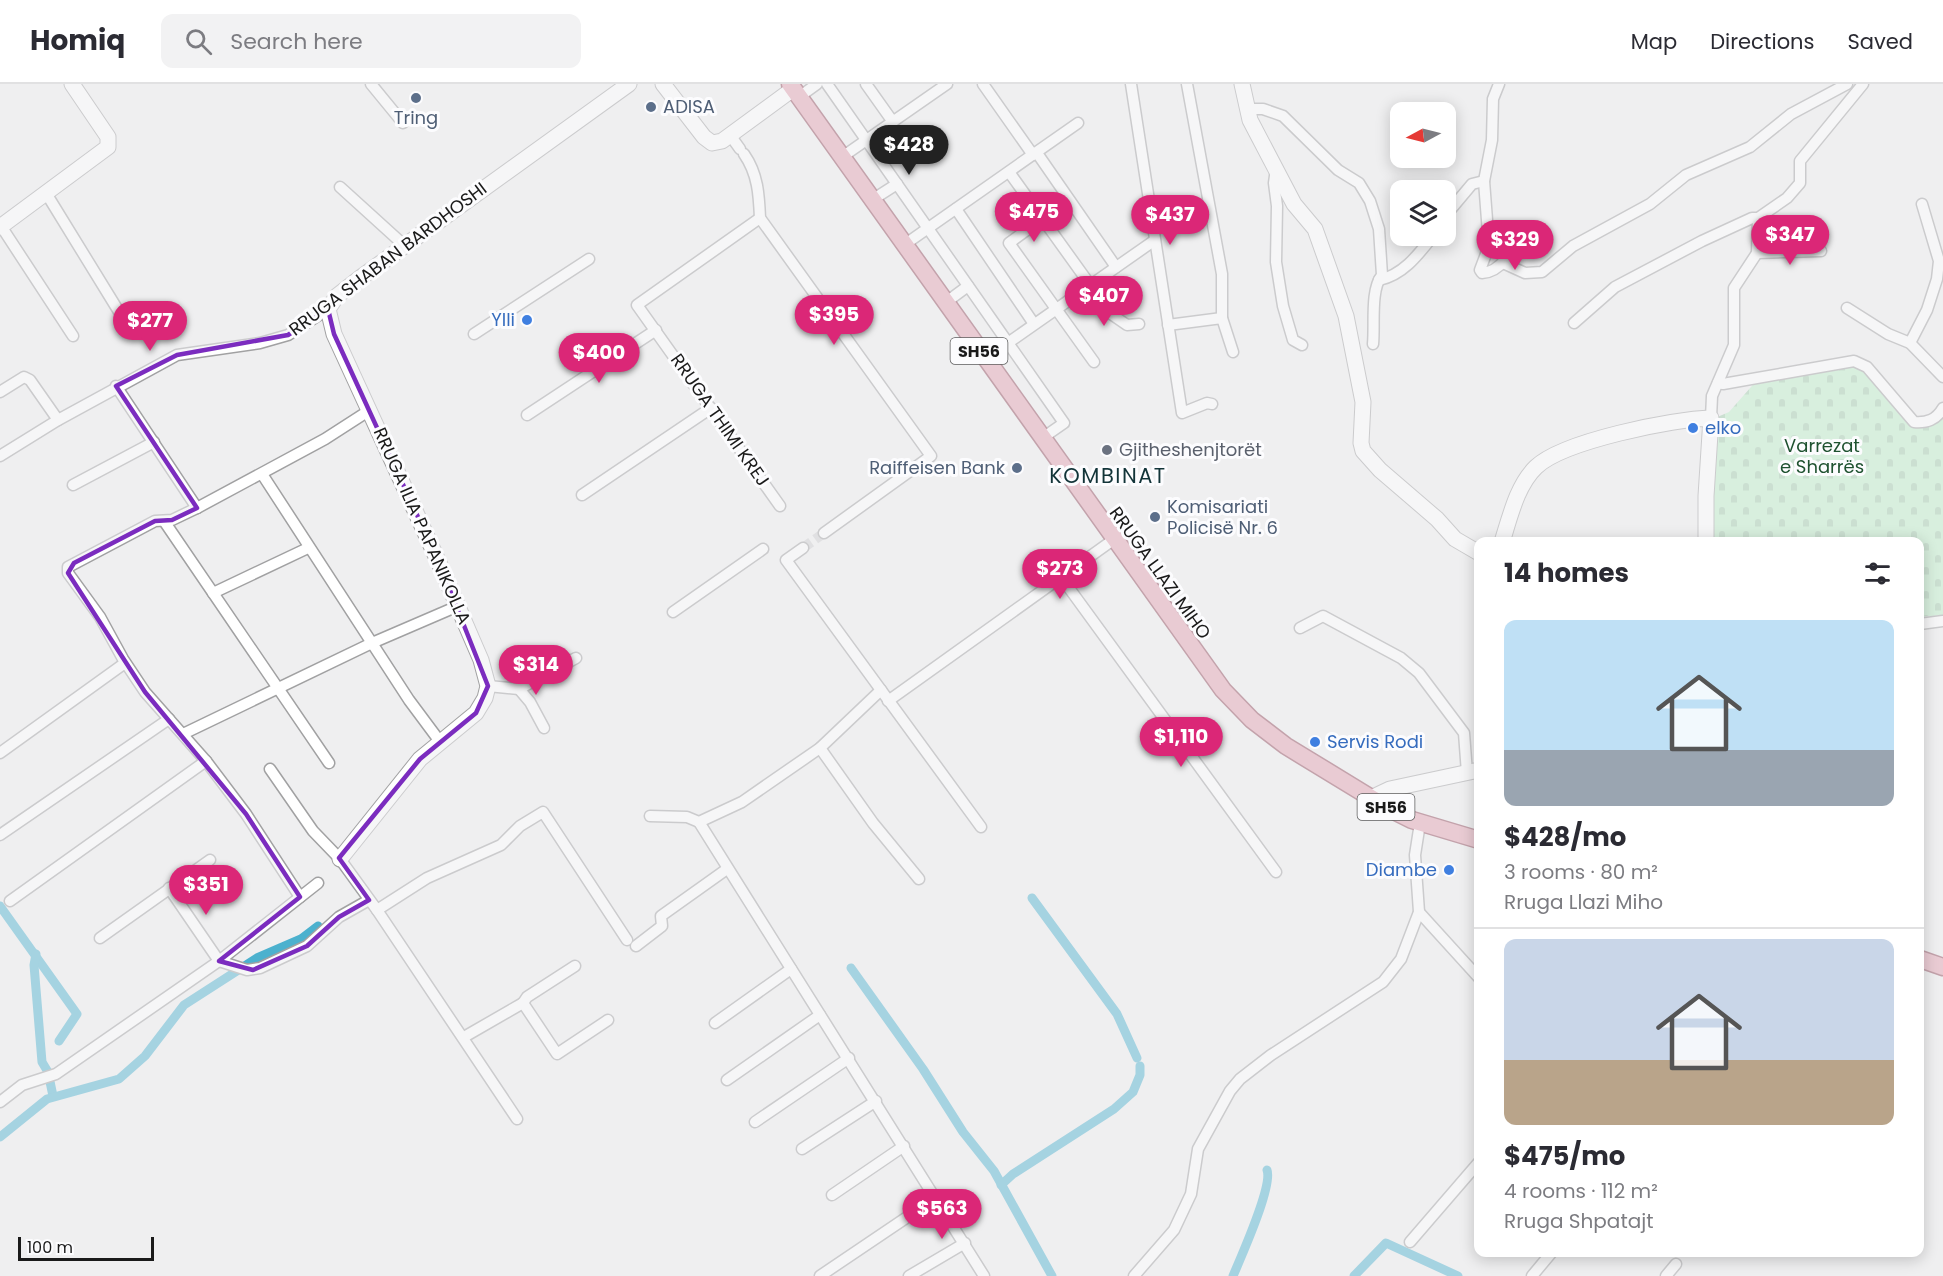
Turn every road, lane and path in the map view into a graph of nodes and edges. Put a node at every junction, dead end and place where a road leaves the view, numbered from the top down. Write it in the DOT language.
graph roads {
  1 [pos="72,84"];
  2 [pos="371,84"];
  3 [pos="629,84"];
  4 [pos="663,84"];
  5 [pos="817,84"];
  6 [pos="827,84"];
  7 [pos="866,84"];
  8 [pos="946,84"];
  9 [pos="983,84"];
  10 [pos="1131,84"];
  11 [pos="1187,84"];
  12 [pos="1242,84"];
  13 [pos="1499,84"];
  14 [pos="1847,84"];
  15 [pos="1863,84"];
  16 [pos="794,90"];
  17 [pos="1247,109"];
  18 [pos="893,122"];
  19 [pos="403,123"];
  20 [pos="1078,123"];
  21 [pos="730,135"];
  22 [pos="866,140"];
  23 [pos="1035,154"];
  24 [pos="842,157"];
  25 [pos="1276,169"];
  26 [pos="1009,172"];
  27 [pos="1484,181"];
  28 [pos="897,184"];
  29 [pos="340,187"];
  30 [pos="46,193"];
  31 [pos="872,200"];
  32 [pos="1456,203"];
  33 [pos="1922,204"];
  34 [pos="956,209"];
  35 [pos="760,218"];
  36 [pos="1758,218"];
  37 [pos="1042,219"];
  38 [pos="0,226"];
  39 [pos="928,229"];
  40 [pos="1515,235"];
  41 [pos="1155,240"];
  42 [pos="904,245"];
  43 [pos="405,246"];
  44 [pos="1423,246"];
  45 [pos="1821,251"];
  46 [pos="1757,253"];
  47 [pos="589,259"];
  48 [pos="1503,263"];
  49 [pos="1116,267"];
  50 [pos="1378,280"];
  51 [pos="968,286"];
  52 [pos="1089,286"];
  53 [pos="945,303"];
  54 [pos="1847,308"];
  55 [pos="328,309"];
  56 [pos="1056,309"];
  57 [pos="122,315"];
  58 [pos="1222,318"];
  59 [pos="1574,323"];
  60 [pos="1034,324"];
  61 [pos="1139,324"];
  62 [pos="1168,325"];
  63 [pos="656,330"];
  64 [pos="474,334"];
  65 [pos="73,336"];
  66 [pos="1008,342"];
  67 [pos="1910,343"];
  68 [pos="1373,344"];
  69 [pos="1302,345"];
  70 [pos="1233,352"];
  71 [pos="985,359"];
  72 [pos="1094,362"];
  73 [pos="1943,377"];
  74 [pos="1718,382"];
  75 [pos="116,386"];
  76 [pos="0,392"];
  77 [pos="1212,405"];
  78 [pos="711,408"];
  79 [pos="1943,408"];
  80 [pos="370,410"];
  81 [pos="527,415"];
  82 [pos="1711,418"];
  83 [pos="58,420"];
  84 [pos="1041,439"];
  85 [pos="154,442"];
  86 [pos="0,456"];
  87 [pos="261,474"];
  88 [pos="73,485"];
  89 [pos="582,495"];
  90 [pos="780,506"];
  91 [pos="196,508"];
  92 [pos="164,521"];
  93 [pos="824,532"];
  94 [pos="1504,537"];
  95 [pos="1706,537"];
  96 [pos="1113,540"];
  97 [pos="308,548"];
  98 [pos="803,548"];
  99 [pos="763,549"];
  100 [pos="1474,550"];
  101 [pos="1061,578"];
  102 [pos="213,593"];
  103 [pos="458,606"];
  104 [pos="673,612"];
  105 [pos="1943,621"];
  106 [pos="1924,623"];
  107 [pos="1300,628"];
  108 [pos="372,644"];
  109 [pos="576,658"];
  110 [pos="125,663"];
  111 [pos="488,686"];
  112 [pos="279,689"];
  113 [pos="519,689"];
  114 [pos="881,690"];
  115 [pos="888,700"];
  116 [pos="169,719"];
  117 [pos="544,728"];
  118 [pos="183,734"];
  119 [pos="441,744"];
  120 [pos="820,748"];
  121 [pos="0,753"];
  122 [pos="206,761"];
  123 [pos="328,763"];
  124 [pos="270,769"];
  125 [pos="1473,771"];
  126 [pos="1371,798"];
  127 [pos="650,816"];
  128 [pos="699,822"];
  129 [pos="1420,823"];
  130 [pos="981,827"];
  131 [pos="0,835"];
  132 [pos="1474,839"];
  133 [pos="340,859"];
  134 [pos="210,860"];
  135 [pos="727,869"];
  136 [pos="1276,872"];
  137 [pos="919,879"];
  138 [pos="318,883"];
  139 [pos="169,888"];
  140 [pos="300,897"];
  141 [pos="369,900"];
  142 [pos="10,901"];
  143 [pos="376,910"];
  144 [pos="1419,912"];
  145 [pos="100,938"];
  146 [pos="1924,959"];
  147 [pos="223,961"];
  148 [pos="575,966"];
  149 [pos="1943,966"];
  150 [pos="791,969"];
  151 [pos="1474,972"];
  152 [pos="523,1004"];
  153 [pos="820,1014"];
  154 [pos="608,1020"];
  155 [pos="715,1023"];
  156 [pos="464,1036"];
  157 [pos="849,1058"];
  158 [pos="727,1080"];
  159 [pos="876,1101"];
  160 [pos="0,1102"];
  161 [pos="517,1119"];
  162 [pos="755,1122"];
  163 [pos="904,1146"];
  164 [pos="802,1149"];
  165 [pos="1474,1168"];
  166 [pos="832,1195"];
  167 [pos="937,1197"];
  168 [pos="1410,1242"];
  169 [pos="964,1243"];
  170 [pos="1548,1257"];
  171 [pos="1676,1264"];
  172 [pos="820,1276"];
  173 [pos="909,1276"];
  174 [pos="984,1276"];
  175 [pos="1134,1276"];
  176 [pos="1532,1276"];
  177 [pos="1666,1276"];
  1 -- 30 [label="street"];
  2 -- 19 [label="street"];
  3 -- 43 [label="street, RRUGA SHABAN BARDHOSHI"];
  4 -- 21 [label="street"];
  5 -- 16 [label="street"];
  6 -- 22 [label="street"];
  7 -- 18 [label="street"];
  8 -- 18 [label="street"];
  9 -- 23 [label="street"];
  10 -- 41 [label="street"];
  11 -- 58 [label="street"];
  12 -- 17 [label="street"];
  13 -- 27 [label="street"];
  14 -- 48 [label="street"];
  15 -- 36 [label="street"];
  16 -- 21 [label="street"];
  16 -- 24 [label="main road, RRUGA LLAZI MIHO / SH56"];
  17 -- 25 [label="street"];
  17 -- 50 [label="street"];
  18 -- 22 [label="street"];
  20 -- 23 [label="street"];
  21 -- 35 [label="street"];
  22 -- 24 [label="street"];
  22 -- 28 [label="street"];
  23 -- 26 [label="street"];
  23 -- 49 [label="street"];
  24 -- 31 [label="main road, RRUGA LLAZI MIHO / SH56"];
  25 -- 69 [label="street"];
  25 -- 100 [label="street"];
  26 -- 34 [label="street"];
  26 -- 37 [label="street"];
  27 -- 32 [label="street"];
  27 -- 48 [label="street"];
  28 -- 31 [label="street"];
  28 -- 39 [label="street"];
  29 -- 43 [label="street"];
  30 -- 38 [label="street"];
  30 -- 57 [label="street"];
  31 -- 42 [label="main road, RRUGA LLAZI MIHO / SH56"];
  33 -- 67 [label="street"];
  34 -- 39 [label="street"];
  34 -- 60 [label="street"];
  35 -- 63 [label="street, RRUGA THIMI KREJ"];
  35 -- 93 [label="street"];
  36 -- 46 [label="street"];
  36 -- 59 [label="street"];
  37 -- 52 [label="street"];
  37 -- 56 [label="street"];
  38 -- 65 [label="street"];
  39 -- 42 [label="street"];
  39 -- 51 [label="street"];
  40 -- 48 [label="street"];
  41 -- 49 [label="street"];
  41 -- 62 [label="street"];
  42 -- 53 [label="main road, RRUGA LLAZI MIHO / SH56"];
  43 -- 55 [label="street, RRUGA SHABAN BARDHOSHI"];
  44 -- 50 [label="street"];
  45 -- 46 [label="street"];
  46 -- 74 [label="street"];
  47 -- 64 [label="street"];
  49 -- 52 [label="street"];
  50 -- 68 [label="street"];
  51 -- 53 [label="street"];
  51 -- 66 [label="street"];
  52 -- 56 [label="street"];
  52 -- 61 [label="street"];
  53 -- 71 [label="main road, RRUGA LLAZI MIHO / SH56"];
  54 -- 67 [label="street"];
  55 -- 75 [label="street, RRUGA SHABAN BARDHOSHI"];
  55 -- 80 [label="street, RRUGA ILIA PAPANIKOLLA"];
  56 -- 60 [label="street"];
  56 -- 72 [label="street"];
  58 -- 62 [label="street"];
  58 -- 70 [label="street"];
  60 -- 66 [label="street"];
  62 -- 77 [label="street"];
  63 -- 78 [label="street, RRUGA THIMI KREJ"];
  63 -- 81 [label="street"];
  66 -- 71 [label="street"];
  66 -- 84 [label="street"];
  67 -- 73 [label="street"];
  71 -- 84 [label="main road, RRUGA LLAZI MIHO / SH56"];
  74 -- 79 [label="street"];
  74 -- 82 [label="street"];
  75 -- 83 [label="street, RRUGA SHABAN BARDHOSHI"];
  75 -- 85 [label="street"];
  76 -- 83 [label="street"];
  78 -- 89 [label="street"];
  78 -- 90 [label="street, RRUGA THIMI KREJ"];
  80 -- 87 [label="street"];
  80 -- 103 [label="street, RRUGA ILIA PAPANIKOLLA"];
  82 -- 94 [label="street"];
  82 -- 95 [label="street"];
  83 -- 86 [label="street, RRUGA SHABAN BARDHOSHI"];
  84 -- 96 [label="main road, RRUGA LLAZI MIHO / SH56"];
  85 -- 88 [label="street"];
  85 -- 91 [label="street"];
  87 -- 91 [label="street"];
  87 -- 97 [label="street"];
  91 -- 92 [label="street"];
  92 -- 102 [label="street"];
  92 -- 110 [label="street"];
  96 -- 101 [label="street"];
  96 -- 126 [label="main road, RRUGA LLAZI MIHO / SH56"];
  97 -- 102 [label="street"];
  97 -- 108 [label="street"];
  98 -- 114 [label="street"];
  99 -- 104 [label="street"];
  101 -- 115 [label="street"];
  101 -- 136 [label="street"];
  102 -- 112 [label="street"];
  103 -- 108 [label="street"];
  103 -- 111 [label="street, RRUGA ILIA PAPANIKOLLA"];
  105 -- 106 [label="street"];
  107 -- 125 [label="street"];
  108 -- 112 [label="street"];
  108 -- 119 [label="street"];
  109 -- 113 [label="street"];
  110 -- 116 [label="street"];
  110 -- 121 [label="street"];
  111 -- 113 [label="street"];
  111 -- 119 [label="street"];
  112 -- 118 [label="street"];
  112 -- 123 [label="street"];
  113 -- 117 [label="street"];
  114 -- 115 [label="street"];
  114 -- 120 [label="street"];
  115 -- 130 [label="street"];
  116 -- 118 [label="street"];
  116 -- 131 [label="street"];
  118 -- 122 [label="street"];
  119 -- 133 [label="street"];
  120 -- 128 [label="street"];
  120 -- 137 [label="street"];
  122 -- 140 [label="street"];
  122 -- 142 [label="street"];
  124 -- 133 [label="street"];
  125 -- 126 [label="street"];
  126 -- 129 [label="main road, RRUGA LLAZI MIHO / SH56"];
  127 -- 128 [label="street"];
  128 -- 135 [label="street"];
  129 -- 132 [label="main road, RRUGA LLAZI MIHO / SH56"];
  129 -- 144 [label="street"];
  133 -- 141 [label="street"];
  134 -- 139 [label="street"];
  135 -- 143 [label="street"];
  135 -- 150 [label="street"];
  138 -- 140 [label="street"];
  139 -- 145 [label="street"];
  139 -- 147 [label="street"];
  140 -- 147 [label="street"];
  141 -- 143 [label="street"];
  141 -- 147 [label="street"];
  143 -- 156 [label="street"];
  144 -- 151 [label="street"];
  144 -- 175 [label="street"];
  146 -- 149 [label="main road"];
  147 -- 160 [label="street"];
  148 -- 152 [label="street"];
  150 -- 153 [label="street"];
  150 -- 155 [label="street"];
  152 -- 154 [label="street"];
  152 -- 156 [label="street"];
  153 -- 157 [label="street"];
  153 -- 158 [label="street"];
  156 -- 161 [label="street"];
  157 -- 159 [label="street"];
  157 -- 162 [label="street"];
  159 -- 163 [label="street"];
  159 -- 164 [label="street"];
  163 -- 166 [label="street"];
  163 -- 167 [label="street"];
  165 -- 168 [label="street"];
  167 -- 169 [label="street"];
  167 -- 172 [label="street"];
  169 -- 173 [label="street"];
  169 -- 174 [label="street"];
  170 -- 176 [label="street"];
  171 -- 177 [label="street"];
}
